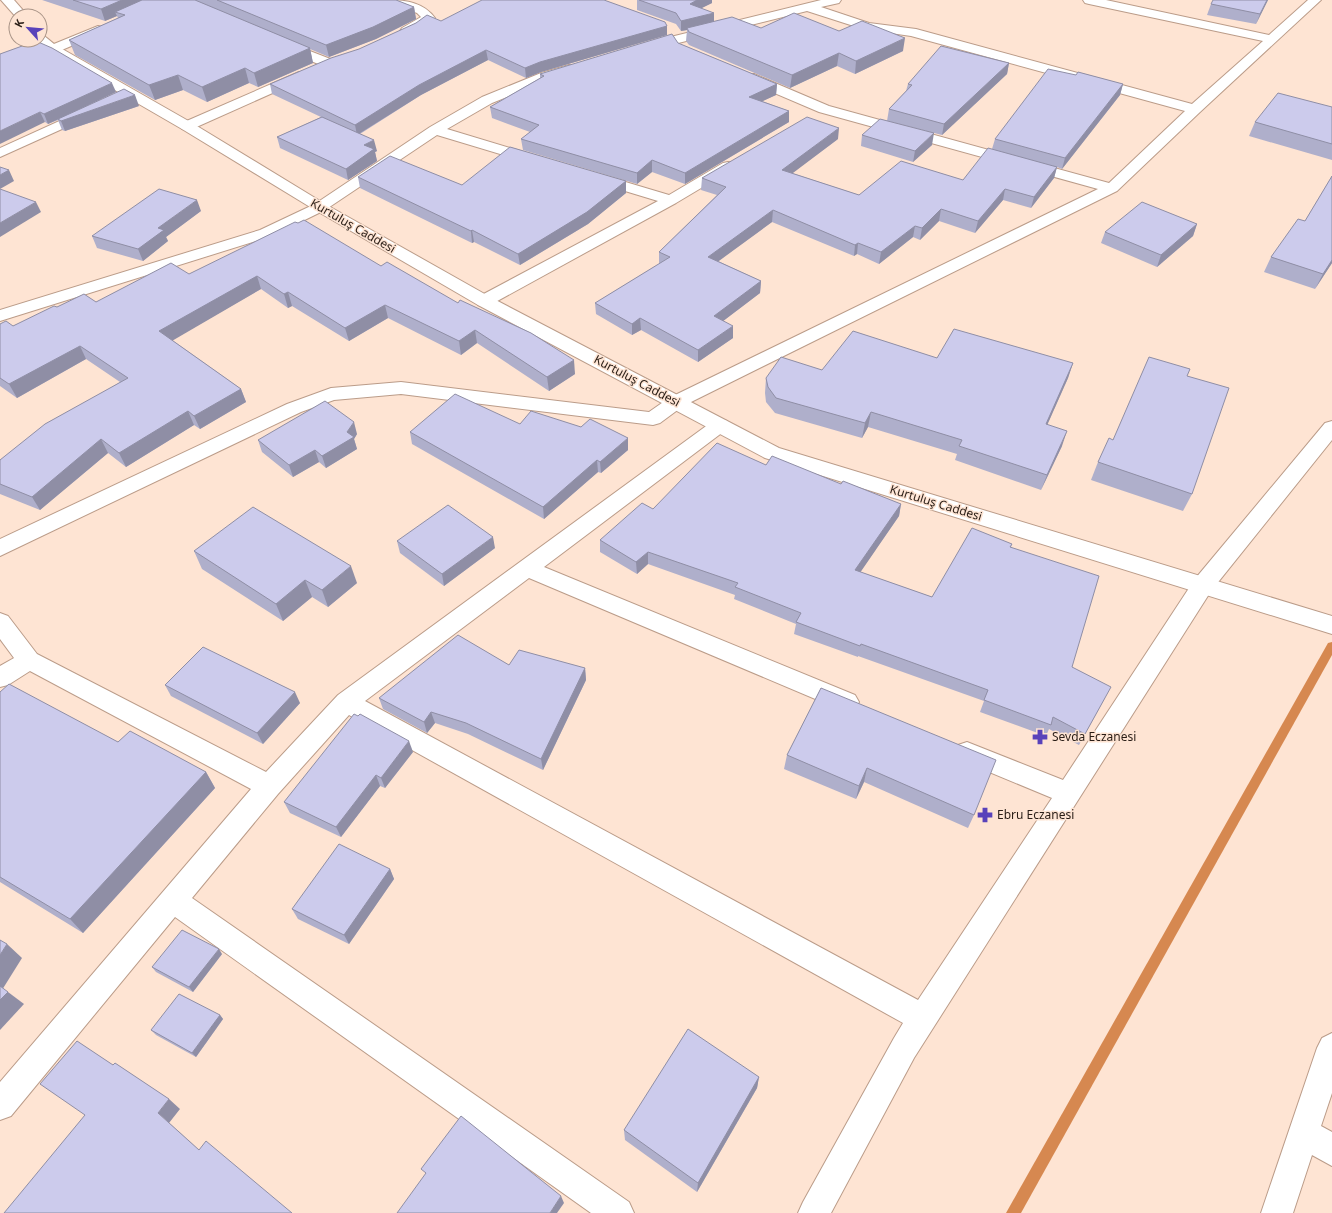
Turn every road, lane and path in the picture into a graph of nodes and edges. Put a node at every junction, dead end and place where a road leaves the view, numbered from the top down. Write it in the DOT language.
graph roads {
  1 [pos="6,0"];
  2 [pos="395,0"];
  3 [pos="793,0"];
  4 [pos="835,0"];
  5 [pos="1089,0"];
  6 [pos="1315,0"];
  7 [pos="808,7"];
  8 [pos="14,8"];
  9 [pos="111,24"];
  10 [pos="391,38"];
  11 [pos="270,39"];
  12 [pos="1271,39"];
  13 [pos="48,43"];
  14 [pos="47,48"];
  15 [pos="633,51"];
  16 [pos="341,59"];
  17 [pos="328,63"];
  18 [pos="582,65"];
  19 [pos="740,73"];
  20 [pos="101,106"];
  21 [pos="824,109"];
  22 [pos="1195,109"];
  23 [pos="811,116"];
  24 [pos="187,126"];
  25 [pos="435,130"];
  26 [pos="0,153"];
  27 [pos="738,160"];
  28 [pos="549,164"];
  29 [pos="587,175"];
  30 [pos="1112,188"];
  31 [pos="671,200"];
  32 [pos="320,207"];
  33 [pos="484,301"];
  34 [pos="0,316"];
  35 [pos="676,402"];
  36 [pos="720,425"];
  37 [pos="1332,427"];
  38 [pos="0,548"];
  39 [pos="526,568"];
  40 [pos="1203,585"];
  41 [pos="0,622"];
  42 [pos="1332,625"];
  43 [pos="29,660"];
  44 [pos="0,678"];
  45 [pos="346,702"];
  46 [pos="870,711"];
  47 [pos="950,745"];
  48 [pos="270,786"];
  49 [pos="1068,793"];
  50 [pos="172,900"];
  51 [pos="923,1018"];
  52 [pos="1332,1048"];
  53 [pos="0,1105"];
  54 [pos="1304,1133"];
  55 [pos="1332,1150"];
  56 [pos="618,1213"];
  57 [pos="814,1213"];
  58 [pos="1277,1213"];
  1 -- 8 [label="street"];
  2 -- 10 [label="street"];
  3 -- 7 [label="street"];
  4 -- 7 [label="street"];
  5 -- 12 [label="street"];
  6 -- 12 [label="street"];
  7 -- 15 [label="street"];
  7 -- 22 [label="street"];
  9 -- 13 [label="street"];
  11 -- 17 [label="street"];
  12 -- 22 [label="street"];
  14 -- 24 [label="street, Kurtuluş Caddesi"];
  16 -- 17 [label="street"];
  17 -- 24 [label="street"];
  18 -- 25 [label="street"];
  19 -- 21 [label="street"];
  20 -- 26 [label="street"];
  21 -- 23 [label="street"];
  21 -- 30 [label="street"];
  22 -- 30 [label="street"];
  24 -- 32 [label="street, Kurtuluş Caddesi"];
  25 -- 28 [label="street"];
  25 -- 32 [label="street"];
  27 -- 31 [label="street"];
  29 -- 31 [label="street"];
  30 -- 35 [label="street"];
  31 -- 33 [label="street"];
  32 -- 33 [label="street, Kurtuluş Caddesi"];
  32 -- 34 [label="street"];
  33 -- 35 [label="street, Kurtuluş Caddesi"];
  35 -- 36 [label="street, Kurtuluş Caddesi"];
  35 -- 38 [label="street"];
  36 -- 39 [label="street"];
  36 -- 40 [label="street, Kurtuluş Caddesi"];
  37 -- 40 [label="street"];
  39 -- 45 [label="street"];
  39 -- 46 [label="street"];
  40 -- 42 [label="street, Kurtuluş Caddesi"];
  40 -- 49 [label="street"];
  41 -- 43 [label="street"];
  43 -- 44 [label="street"];
  43 -- 48 [label="street"];
  45 -- 48 [label="street"];
  45 -- 51 [label="street"];
  47 -- 49 [label="street"];
  48 -- 50 [label="street"];
  49 -- 51 [label="street"];
  50 -- 53 [label="street"];
  50 -- 56 [label="street"];
  51 -- 57 [label="street"];
  52 -- 54 [label="street"];
  54 -- 55 [label="street"];
  54 -- 58 [label="street"];
}
